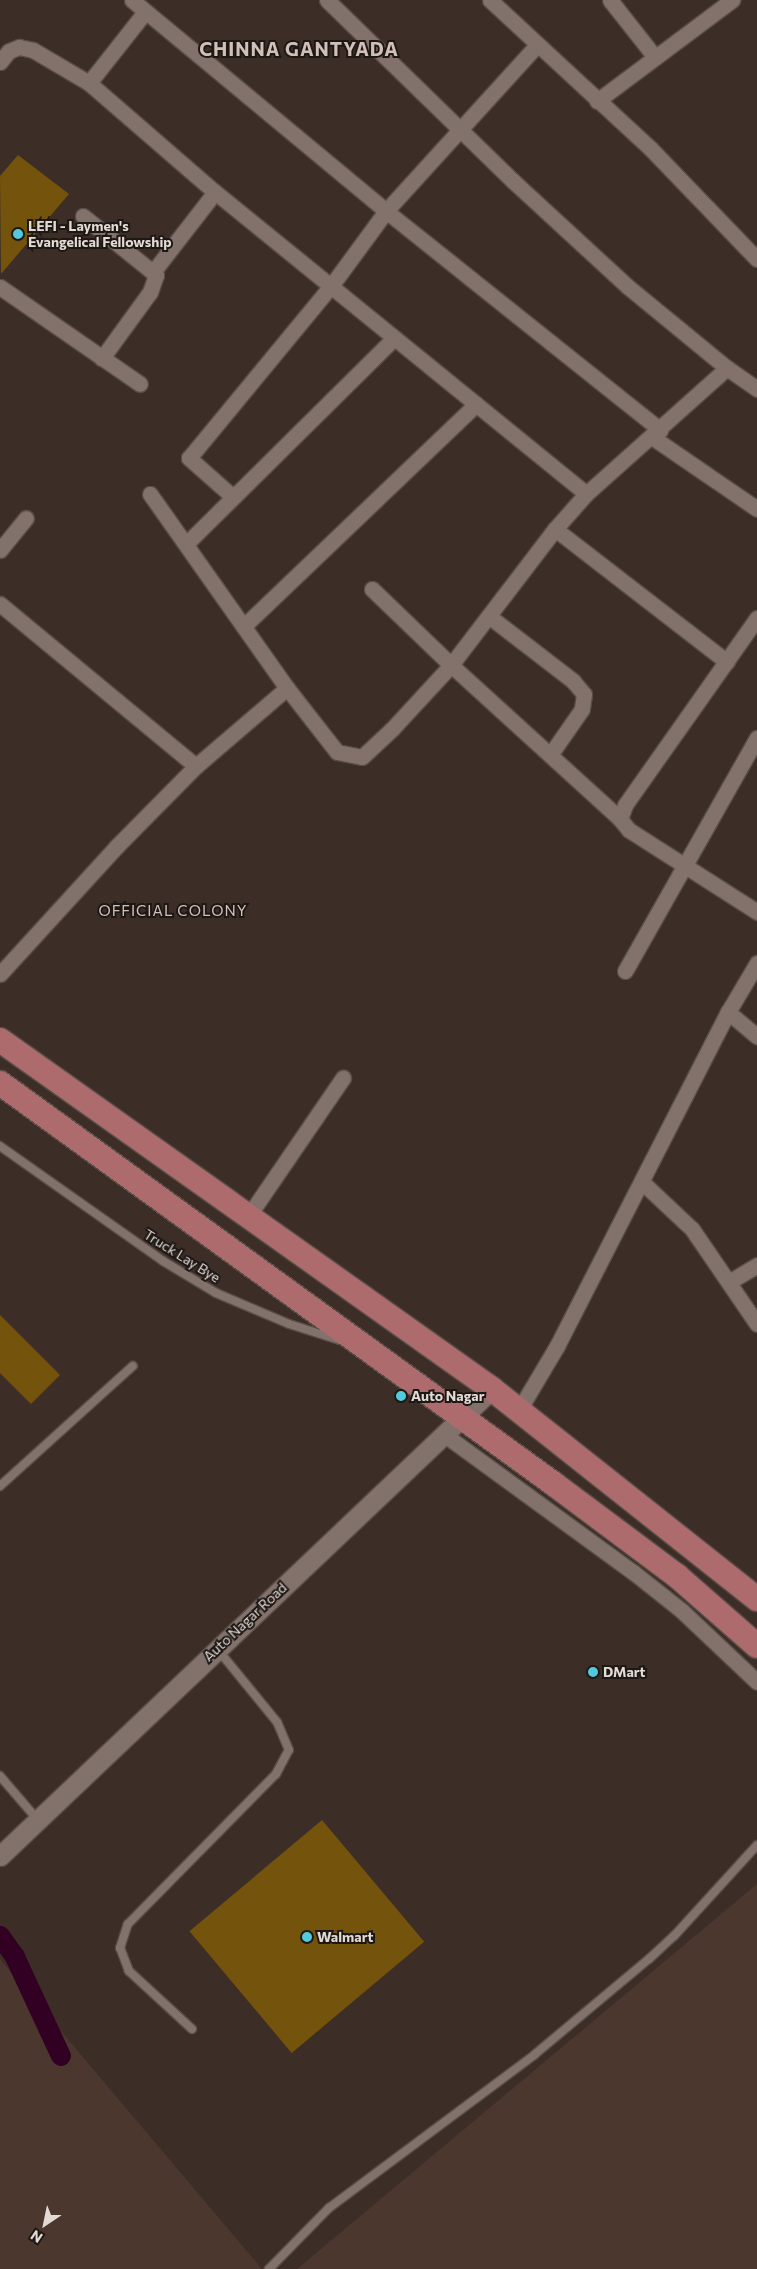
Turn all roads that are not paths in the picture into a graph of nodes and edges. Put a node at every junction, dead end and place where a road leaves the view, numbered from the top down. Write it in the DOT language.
graph roads {
  1 [pos="132,0"];
  2 [pos="326,0"];
  3 [pos="490,0"];
  4 [pos="610,0"];
  5 [pos="732,0"];
  6 [pos="146,12"];
  7 [pos="537,45"];
  8 [pos="655,57"];
  9 [pos="0,62"];
  10 [pos="89,82"];
  11 [pos="597,101"];
  12 [pos="458,127"];
  13 [pos="214,192"];
  14 [pos="386,211"];
  15 [pos="83,216"];
  16 [pos="754,248"];
  17 [pos="153,272"];
  18 [pos="331,286"];
  19 [pos="0,288"];
  20 [pos="394,338"];
  21 [pos="102,358"];
  22 [pos="727,368"];
  23 [pos="140,384"];
  24 [pos="757,389"];
  25 [pos="476,404"];
  26 [pos="656,434"];
  27 [pos="150,494"];
  28 [pos="586,494"];
  29 [pos="233,497"];
  30 [pos="757,509"];
  31 [pos="26,518"];
  32 [pos="555,529"];
  33 [pos="186,544"];
  34 [pos="0,550"];
  35 [pos="372,589"];
  36 [pos="0,604"];
  37 [pos="490,617"];
  38 [pos="757,618"];
  39 [pos="244,626"];
  40 [pos="726,662"];
  41 [pos="451,665"];
  42 [pos="287,688"];
  43 [pos="757,738"];
  44 [pos="550,755"];
  45 [pos="196,766"];
  46 [pos="620,818"];
  47 [pos="683,864"];
  48 [pos="757,912"];
  49 [pos="757,963"];
  50 [pos="625,971"];
  51 [pos="0,974"];
  52 [pos="728,1012"];
  53 [pos="757,1036"];
  54 [pos="0,1040"];
  55 [pos="343,1078"];
  56 [pos="0,1083"];
  57 [pos="0,1146"];
  58 [pos="643,1183"];
  59 [pos="247,1218"];
  60 [pos="757,1265"];
  61 [pos="729,1282"];
  62 [pos="757,1324"];
  63 [pos="370,1349"];
  64 [pos="133,1366"];
  65 [pos="492,1389"];
  66 [pos="519,1410"];
  67 [pos="453,1426"];
  68 [pos="0,1486"];
  69 [pos="757,1599"];
  70 [pos="757,1646"];
  71 [pos="217,1648"];
  72 [pos="757,1682"];
  73 [pos="0,1776"];
  74 [pos="37,1819"];
  75 [pos="757,1845"];
  76 [pos="0,1856"];
  77 [pos="192,2029"];
  78 [pos="269,2269"];
  1 -- 6 [label="street"];
  2 -- 12 [label="street"];
  3 -- 7 [label="street"];
  4 -- 8 [label="street"];
  5 -- 8 [label="street"];
  6 -- 10 [label="street"];
  6 -- 14 [label="street"];
  7 -- 11 [label="street"];
  7 -- 12 [label="street"];
  8 -- 11 [label="street"];
  9 -- 10 [label="street"];
  10 -- 13 [label="street"];
  11 -- 16 [label="street"];
  12 -- 14 [label="street"];
  12 -- 22 [label="street"];
  13 -- 17 [label="street"];
  13 -- 18 [label="street"];
  14 -- 18 [label="street"];
  14 -- 26 [label="street"];
  15 -- 17 [label="street"];
  17 -- 21 [label="street"];
  18 -- 20 [label="street"];
  18 -- 29 [label="street"];
  19 -- 21 [label="street"];
  20 -- 25 [label="street"];
  20 -- 29 [label="street"];
  21 -- 23 [label="street"];
  22 -- 24 [label="street"];
  22 -- 26 [label="street"];
  25 -- 28 [label="street"];
  25 -- 39 [label="street"];
  26 -- 28 [label="street"];
  26 -- 30 [label="street"];
  27 -- 33 [label="street"];
  28 -- 32 [label="street"];
  29 -- 33 [label="street"];
  31 -- 34 [label="street"];
  32 -- 37 [label="street"];
  32 -- 40 [label="street"];
  33 -- 39 [label="street"];
  35 -- 41 [label="street"];
  36 -- 45 [label="street"];
  37 -- 41 [label="street"];
  37 -- 44 [label="street"];
  38 -- 40 [label="street"];
  39 -- 42 [label="street"];
  40 -- 46 [label="street"];
  41 -- 42 [label="street"];
  41 -- 44 [label="street"];
  42 -- 45 [label="street"];
  43 -- 47 [label="street"];
  44 -- 46 [label="street"];
  45 -- 51 [label="street"];
  46 -- 47 [label="street"];
  47 -- 48 [label="street"];
  47 -- 50 [label="street"];
  49 -- 52 [label="street"];
  52 -- 53 [label="street"];
  52 -- 58 [label="street"];
  54 -- 59 [label="main road"];
  55 -- 59 [label="street"];
  56 -- 63 [label="main road"];
  57 -- 63 [label="lane, Truck Lay Bye"];
  58 -- 61 [label="street"];
  58 -- 66 [label="street"];
  59 -- 65 [label="main road"];
  60 -- 61 [label="street"];
  61 -- 62 [label="street"];
  63 -- 67 [label="main road"];
  64 -- 68 [label="lane"];
  65 -- 66 [label="main road"];
  65 -- 67 [label="street, Auto Nagar Road"];
  66 -- 69 [label="main road"];
  67 -- 70 [label="main road"];
  67 -- 71 [label="street, Auto Nagar Road"];
  67 -- 72 [label="street"];
  71 -- 74 [label="street, Auto Nagar Road"];
  71 -- 77 [label="lane"];
  73 -- 74 [label="lane"];
  74 -- 76 [label="street, Auto Nagar Road"];
  75 -- 78 [label="lane"];
}
